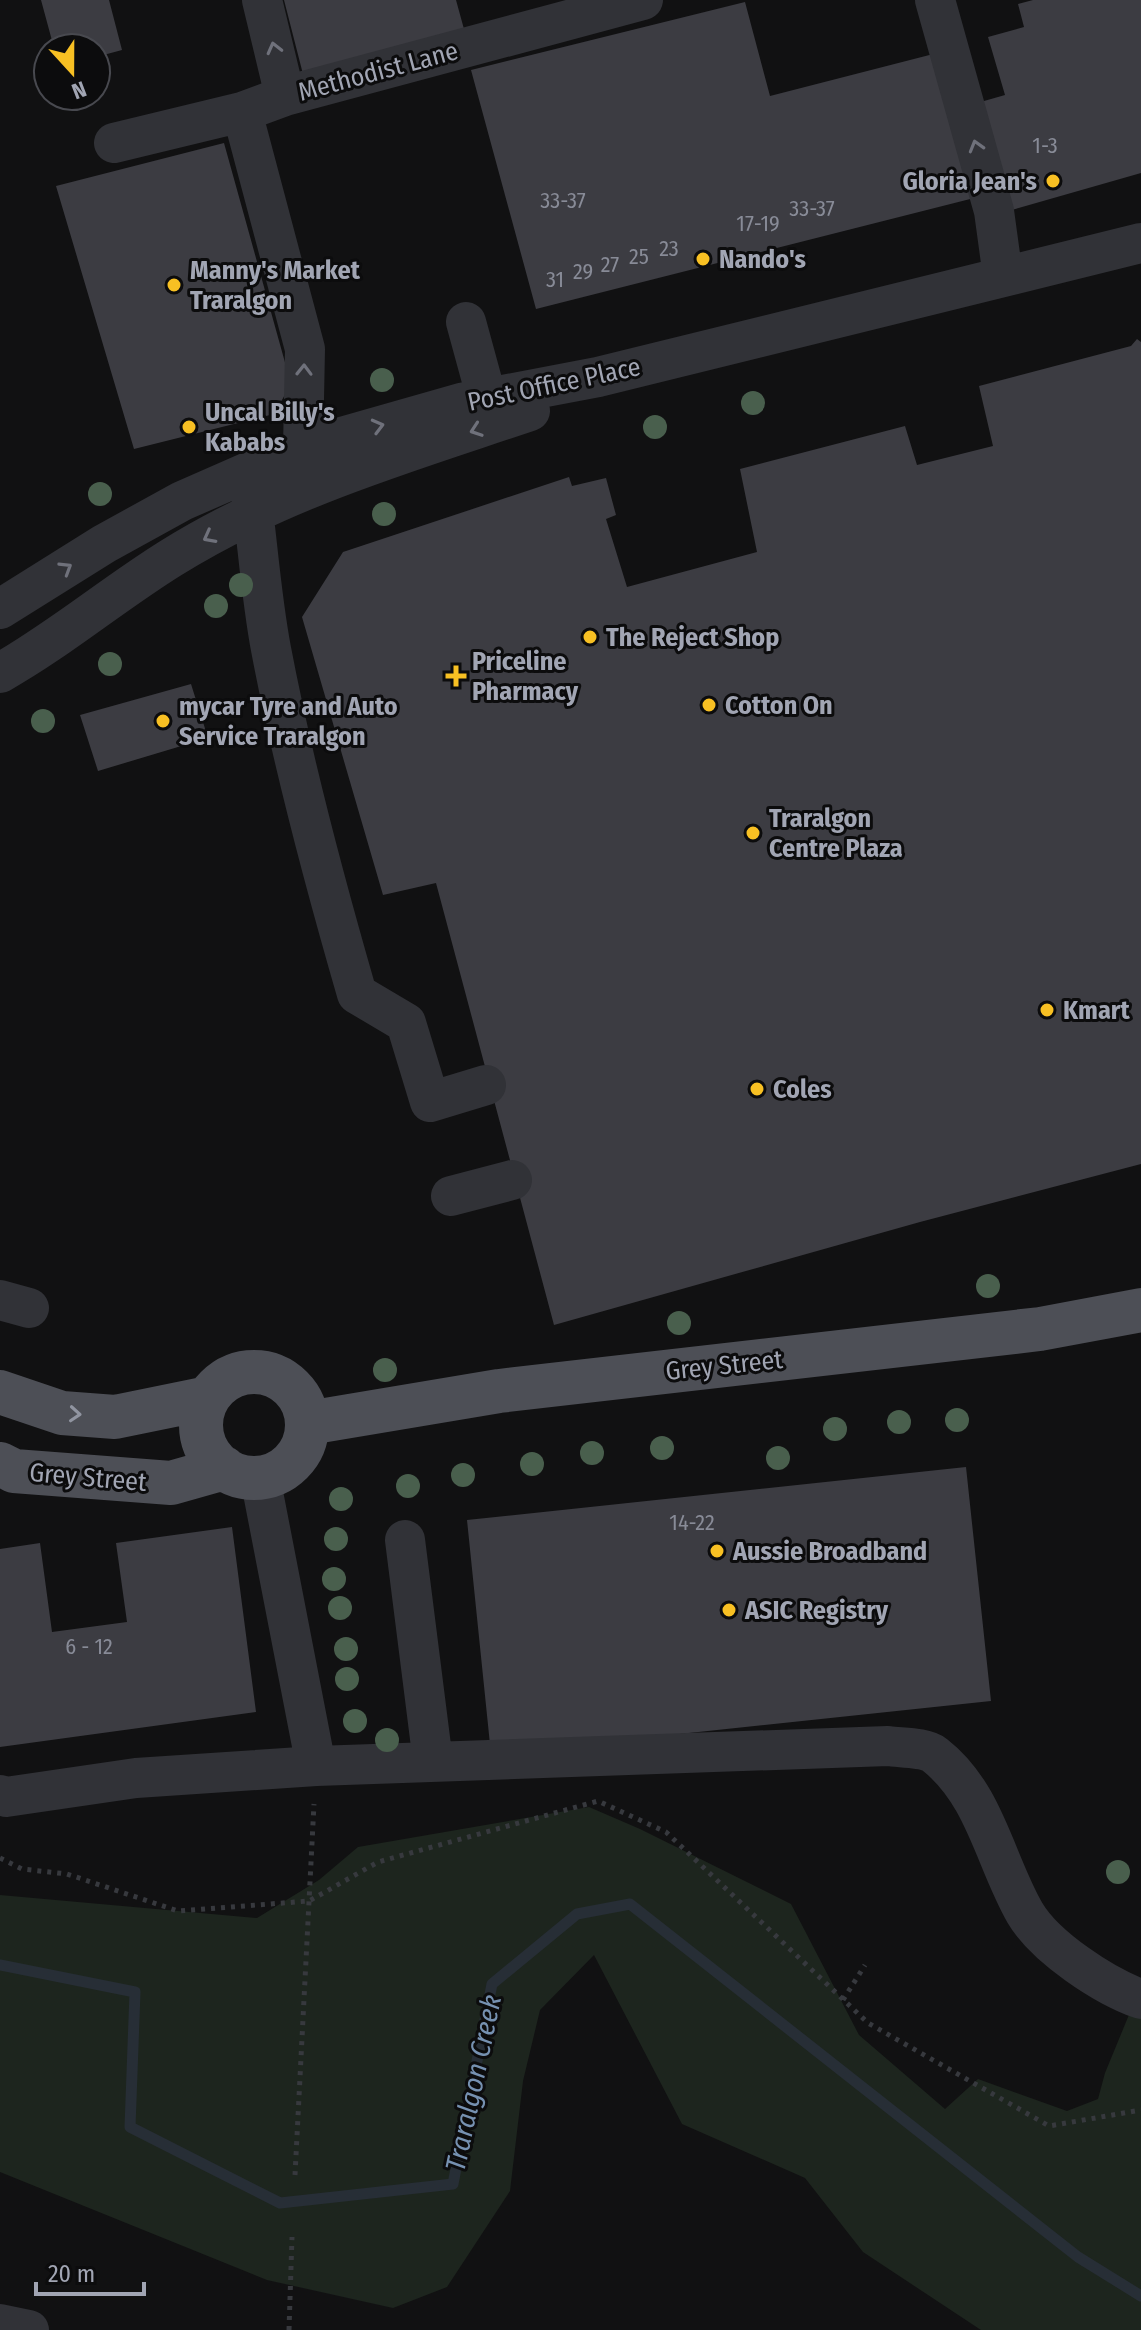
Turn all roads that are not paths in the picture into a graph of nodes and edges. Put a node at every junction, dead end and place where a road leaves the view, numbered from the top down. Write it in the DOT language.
graph roads {
  1 [pos="262,0"];
  2 [pos="643,0"];
  3 [pos="935,0"];
  4 [pos="285,96"];
  5 [pos="242,112"];
  6 [pos="114,143"];
  7 [pos="1141,243"];
  8 [pos="1003,277"];
  9 [pos="466,322"];
  10 [pos="598,377"];
  11 [pos="487,399"];
  12 [pos="303,448"];
  13 [pos="248,473"];
  14 [pos="254,514"];
  15 [pos="0,609"];
  16 [pos="10,668"];
  17 [pos="486,1085"];
  18 [pos="512,1180"];
  19 [pos="451,1196"];
  20 [pos="1141,1310"];
  21 [pos="0,1392"];
  22 [pos="208,1398"];
  23 [pos="308,1423"];
  24 [pos="0,1464"];
  25 [pos="242,1473"];
  26 [pos="405,1540"];
  27 [pos="433,1762"];
  28 [pos="316,1766"];
  29 [pos="0,1795"];
  30 [pos="1141,1999"];
  31 [pos="0,2324"];
  32 [pos="29,2330"];
  4 -- 1 [label="street, one-way"];
  2 -- 4 [label="street, Methodist Lane"];
  8 -- 3 [label="street, one-way"];
  4 -- 5 [label="street, Methodist Lane"];
  5 -- 6 [label="street, Methodist Lane"];
  12 -- 5 [label="street, one-way"];
  7 -- 8 [label="street, Post Office Place"];
  8 -- 10 [label="street, Post Office Place"];
  9 -- 11 [label="street"];
  10 -- 11 [label="street, Post Office Place"];
  10 -- 14 [label="street, one-way"];
  12 -- 11 [label="street, Post Office Place, one-way"];
  12 -- 13 [label="street, Post Office Place"];
  13 -- 14 [label="street"];
  15 -- 13 [label="street, Post Office Place, one-way"];
  14 -- 16 [label="street, one-way"];
  14 -- 17 [label="street"];
  18 -- 19 [label="street"];
  20 -- 23 [label="main road, Grey Street"];
  21 -- 22 [label="main road, one-way"];
  22 -- 23 [label="main road"];
  22 -- 25 [label="main road"];
  23 -- 25 [label="main road"];
  24 -- 25 [label="main road, Grey Street"];
  25 -- 28 [label="street"];
  26 -- 27 [label="street"];
  27 -- 28 [label="street"];
  27 -- 30 [label="street"];
  28 -- 29 [label="street"];
  31 -- 32 [label="street"];
}
